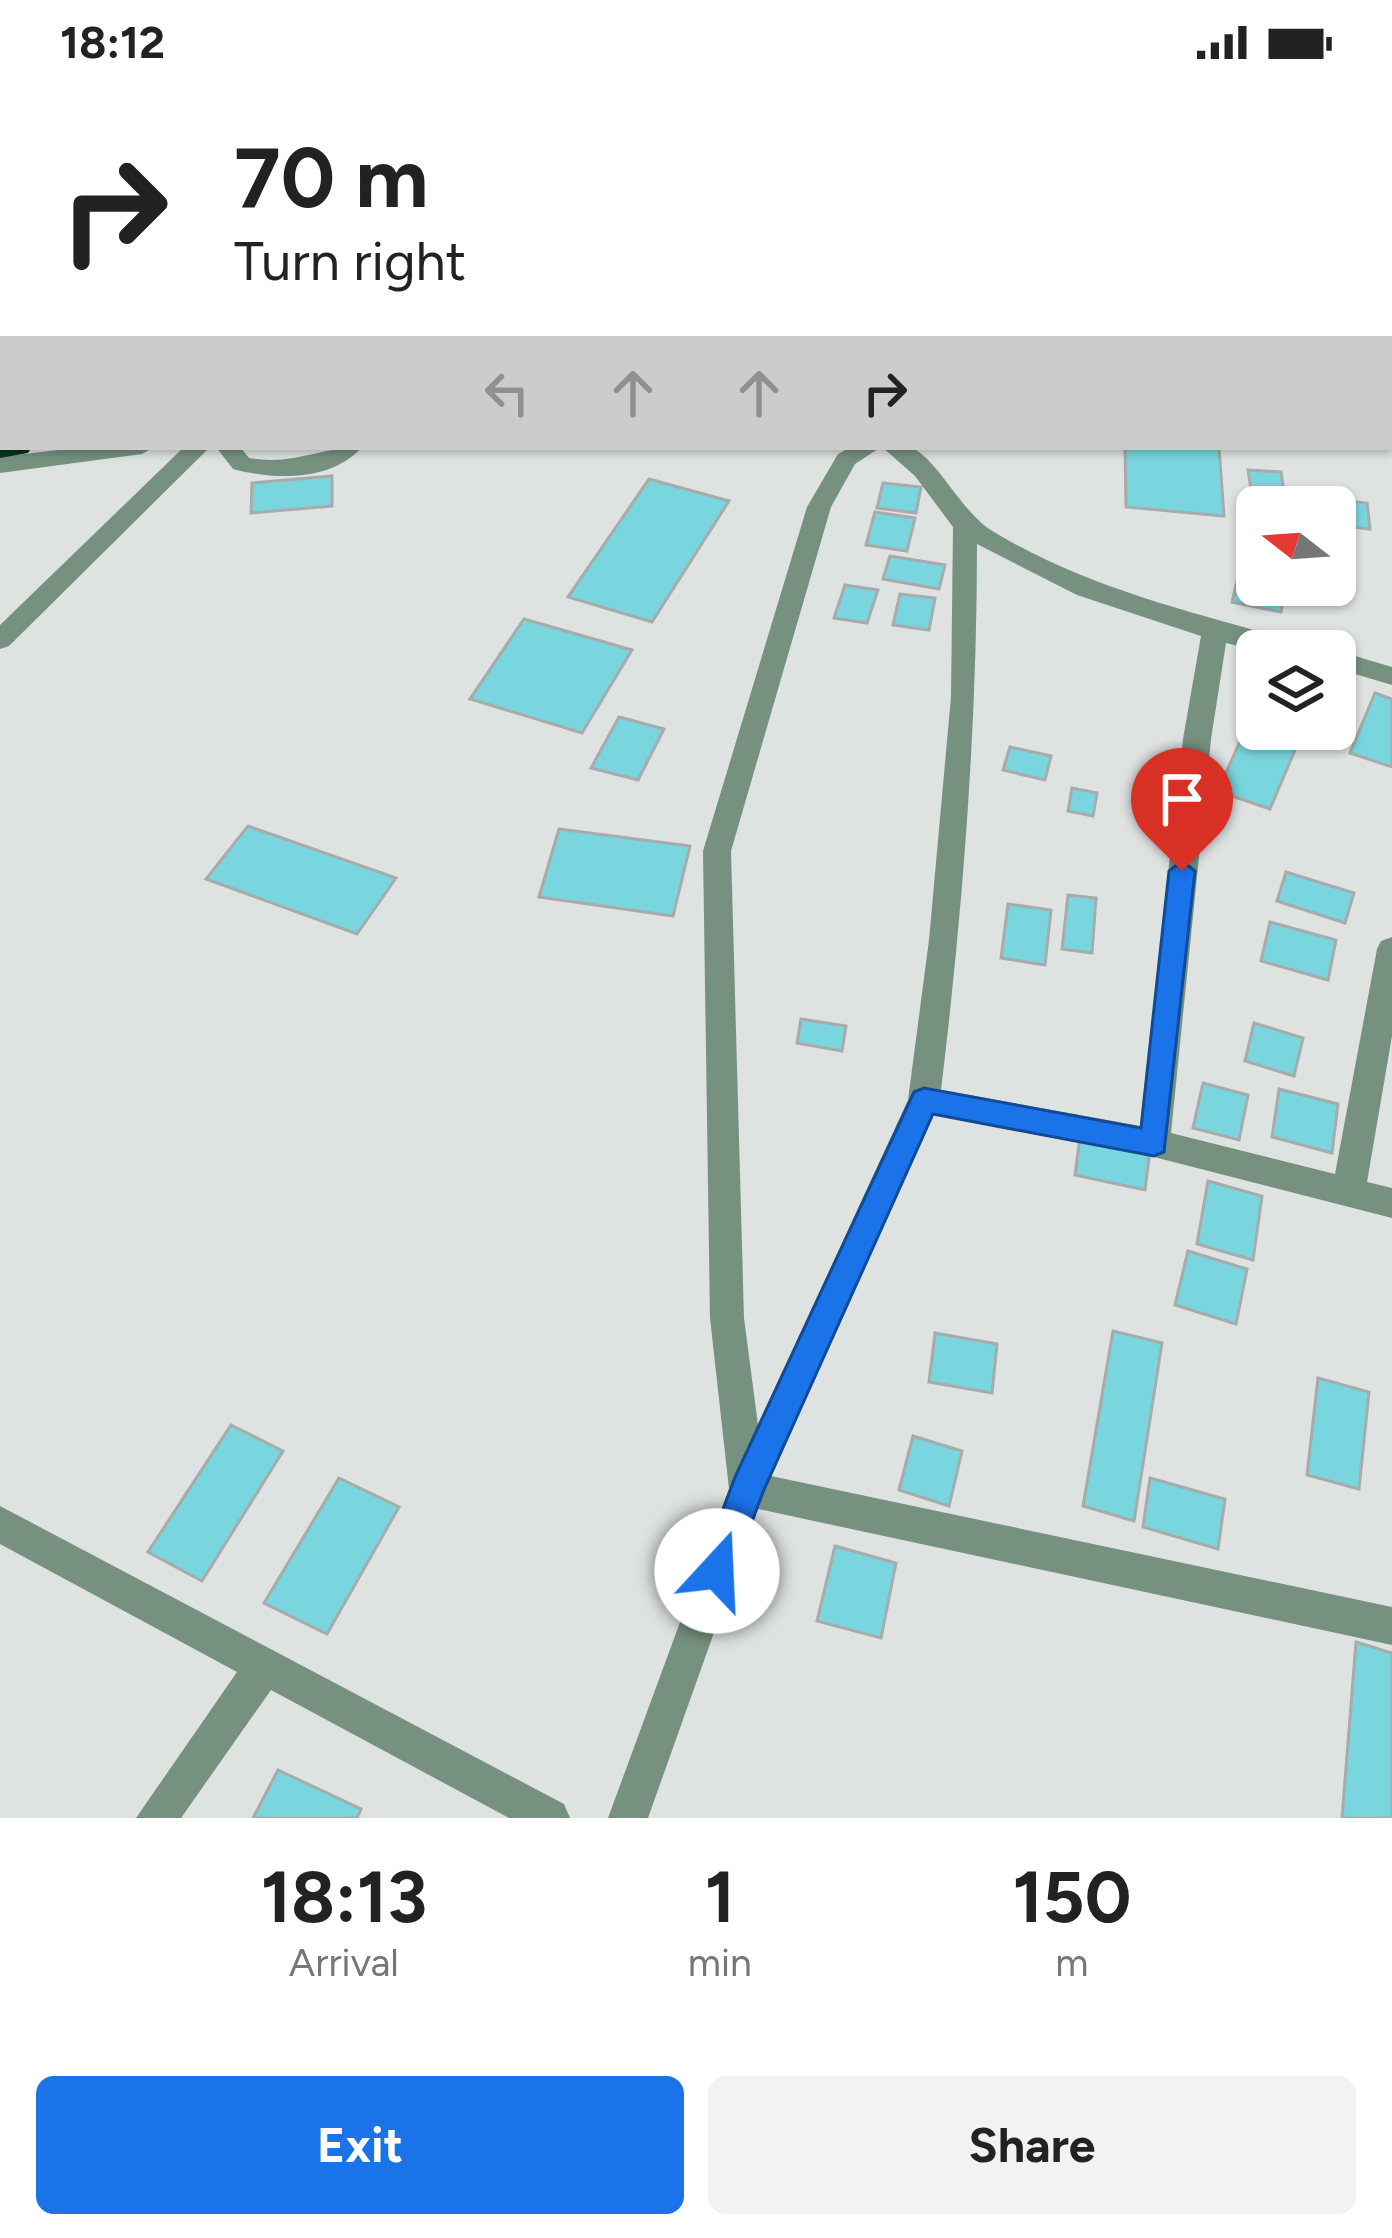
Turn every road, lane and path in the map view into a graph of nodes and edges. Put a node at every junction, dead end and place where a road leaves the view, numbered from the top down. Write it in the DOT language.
graph roads {
  1 [pos="118,450"];
  2 [pos="195,450"];
  3 [pos="230,450"];
  4 [pos="344,450"];
  5 [pos="863,450"];
  6 [pos="898,450"];
  7 [pos="0,465"];
  8 [pos="964,526"];
  9 [pos="1215,633"];
  10 [pos="1236,638"];
  11 [pos="0,640"];
  12 [pos="1356,665"];
  13 [pos="1392,676"];
  14 [pos="1392,949"];
  15 [pos="924,1100"];
  16 [pos="1154,1143"];
  17 [pos="1349,1190"];
  18 [pos="1392,1203"];
  19 [pos="747,1489"];
  20 [pos="0,1524"];
  21 [pos="1392,1626"];
  22 [pos="265,1665"];
  23 [pos="156,1818"];
  24 [pos="550,1818"];
  25 [pos="628,1818"];
  1 -- 7 [label="street"];
  2 -- 11 [label="street"];
  3 -- 4 [label="street"];
  5 -- 19 [label="street"];
  6 -- 8 [label="street"];
  8 -- 9 [label="street"];
  8 -- 15 [label="street"];
  9 -- 10 [label="street"];
  9 -- 16 [label="street"];
  12 -- 13 [label="street"];
  14 -- 17 [label="street"];
  15 -- 16 [label="street"];
  15 -- 19 [label="street"];
  16 -- 17 [label="street"];
  17 -- 18 [label="street"];
  19 -- 21 [label="street"];
  19 -- 25 [label="street"];
  20 -- 22 [label="street"];
  22 -- 23 [label="street"];
  22 -- 24 [label="street"];
}
